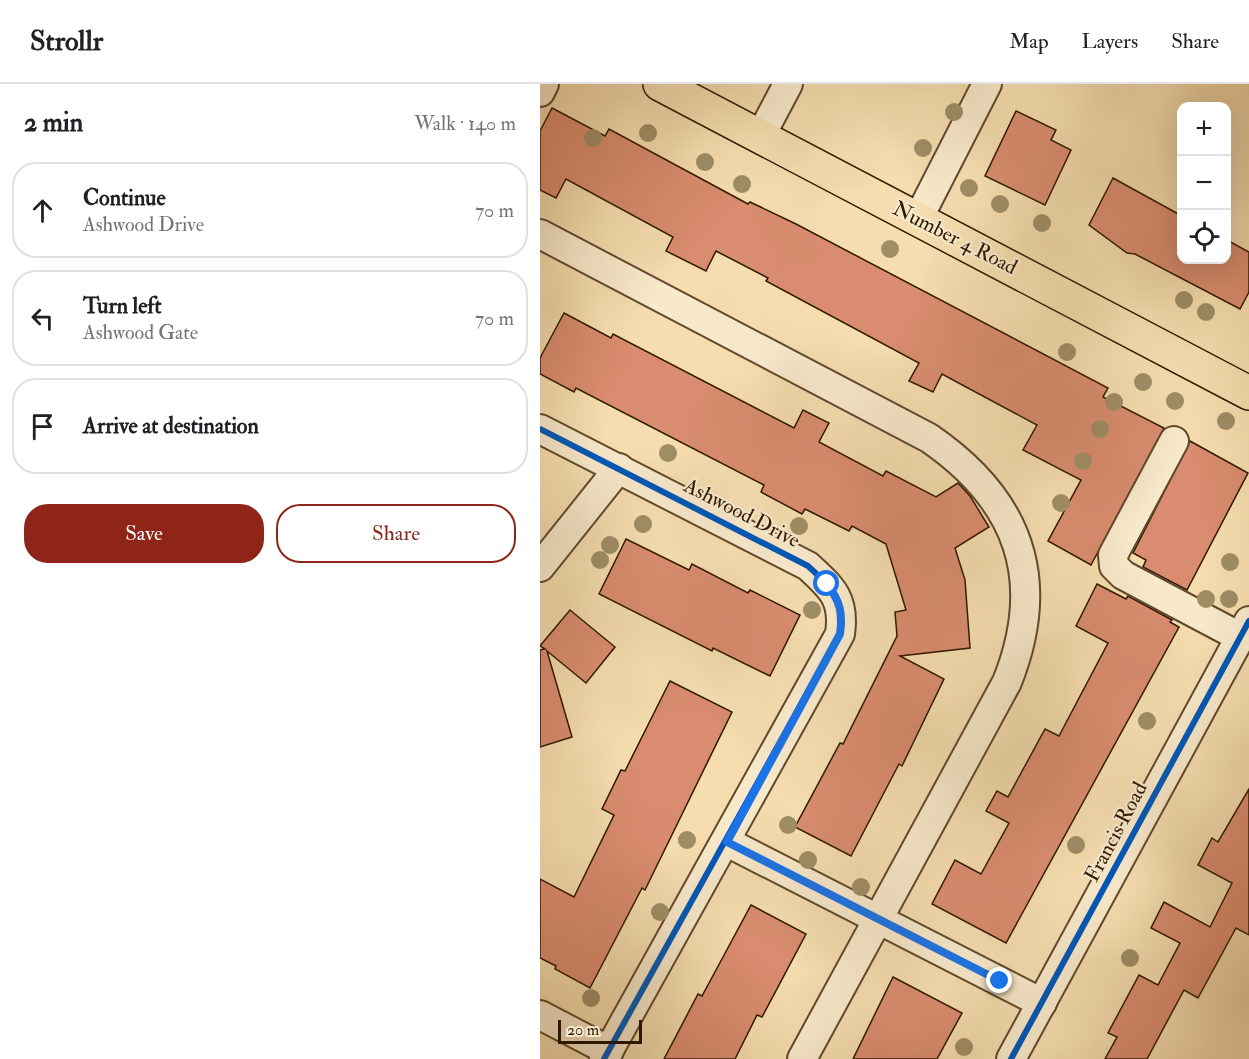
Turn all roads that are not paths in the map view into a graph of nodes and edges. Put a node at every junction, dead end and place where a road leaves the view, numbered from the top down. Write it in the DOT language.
graph roads {
  1 [pos="544,84"];
  2 [pos="660,84"];
  3 [pos="788,84"];
  4 [pos="987,84"];
  5 [pos="540,92"];
  6 [pos="760,137"];
  7 [pos="918,219"];
  8 [pos="540,234"];
  9 [pos="1249,393"];
  10 [pos="540,429"];
  11 [pos="1174,441"];
  12 [pos="619,468"];
  13 [pos="540,567"];
  14 [pos="1245,629"];
  15 [pos="727,842"];
  16 [pos="878,921"];
  17 [pos="1042,1003"];
  18 [pos="540,1016"];
  19 [pos="606,1055"];
  20 [pos="802,1059"];
  21 [pos="1011,1059"];
  1 -- 5 [label="street"];
  2 -- 6 [label="main road, Number 4 Road"];
  3 -- 6 [label="street"];
  4 -- 7 [label="street"];
  6 -- 7 [label="main road, Number 4 Road"];
  7 -- 9 [label="main road, Number 4 Road"];
  8 -- 16 [label="street"];
  10 -- 12 [label="street, Ashwood Drive"];
  11 -- 14 [label="street"];
  12 -- 13 [label="street"];
  12 -- 15 [label="street, Ashwood Drive"];
  14 -- 17 [label="street, Francis Road"];
  15 -- 16 [label="street"];
  15 -- 19 [label="street, Ashwood Drive"];
  16 -- 17 [label="street"];
  16 -- 20 [label="street"];
  17 -- 21 [label="street, Francis Road"];
  18 -- 19 [label="street"];
}
